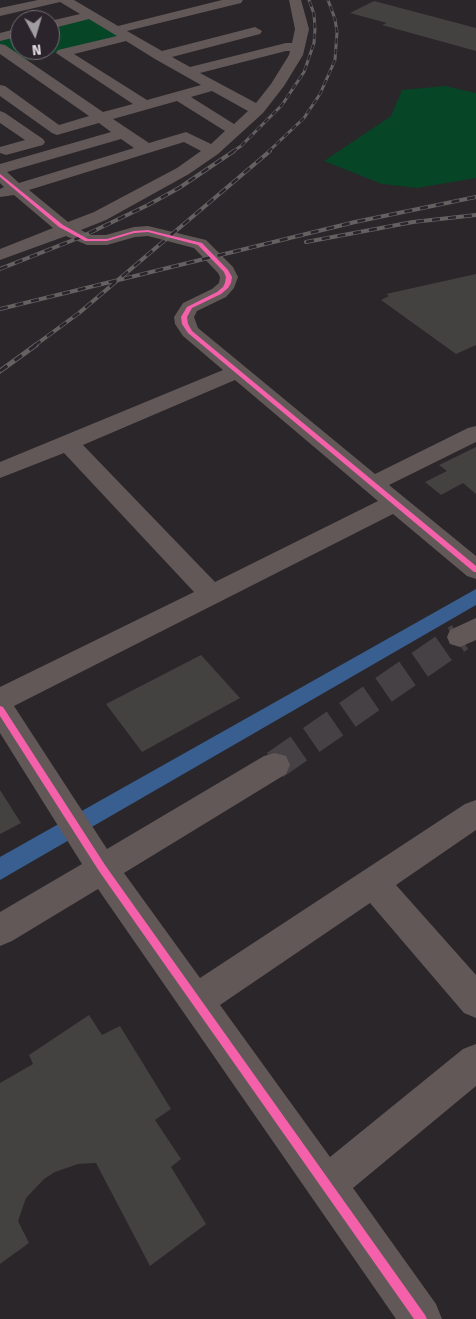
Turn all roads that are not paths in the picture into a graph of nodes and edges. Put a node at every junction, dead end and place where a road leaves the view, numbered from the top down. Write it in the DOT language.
graph roads {
  1 [pos="55,0"];
  2 [pos="94,0"];
  3 [pos="237,0"];
  4 [pos="295,0"];
  5 [pos="69,2"];
  6 [pos="0,12"];
  7 [pos="114,13"];
  8 [pos="93,17"];
  9 [pos="60,23"];
  10 [pos="255,31"];
  11 [pos="127,36"];
  12 [pos="156,37"];
  13 [pos="0,48"];
  14 [pos="298,48"];
  15 [pos="160,56"];
  16 [pos="188,72"];
  17 [pos="213,86"];
  18 [pos="0,89"];
  19 [pos="180,96"];
  20 [pos="16,101"];
  21 [pos="0,105"];
  22 [pos="145,106"];
  23 [pos="258,110"];
  24 [pos="0,116"];
  25 [pos="102,118"];
  26 [pos="235,131"];
  27 [pos="124,133"];
  28 [pos="148,150"];
  29 [pos="212,151"];
  30 [pos="0,152"];
  31 [pos="0,169"];
  32 [pos="0,175"];
  33 [pos="18,189"];
  34 [pos="0,194"];
  35 [pos="68,230"];
  36 [pos="0,255"];
  37 [pos="237,372"];
  38 [pos="476,432"];
  39 [pos="68,443"];
  40 [pos="0,472"];
  41 [pos="372,484"];
  42 [pos="395,503"];
  43 [pos="476,570"];
  44 [pos="211,594"];
  45 [pos="0,700"];
  46 [pos="0,709"];
  47 [pos="275,765"];
  48 [pos="476,813"];
  49 [pos="102,868"];
  50 [pos="373,882"];
  51 [pos="0,930"];
  52 [pos="196,1001"];
  53 [pos="476,1001"];
  54 [pos="476,1062"];
  55 [pos="326,1185"];
  56 [pos="421,1319"];
  1 -- 6 [label="street"];
  2 -- 5 [label="street"];
  3 -- 11 [label="street"];
  4 -- 14 [label="street"];
  5 -- 8 [label="street"];
  7 -- 8 [label="street"];
  8 -- 9 [label="street"];
  8 -- 11 [label="street"];
  10 -- 15 [label="street"];
  11 -- 12 [label="street"];
  11 -- 15 [label="street"];
  11 -- 22 [label="street"];
  13 -- 25 [label="street"];
  14 -- 16 [label="street"];
  14 -- 23 [label="street"];
  15 -- 16 [label="street"];
  16 -- 17 [label="street"];
  17 -- 19 [label="street"];
  17 -- 23 [label="street"];
  18 -- 20 [label="street"];
  19 -- 22 [label="street"];
  19 -- 26 [label="street"];
  20 -- 21 [label="street"];
  20 -- 25 [label="street"];
  22 -- 25 [label="street"];
  23 -- 26 [label="street"];
  24 -- 30 [label="street"];
  25 -- 27 [label="street"];
  26 -- 29 [label="street"];
  27 -- 28 [label="street"];
  27 -- 31 [label="street"];
  28 -- 29 [label="street"];
  28 -- 33 [label="street"];
  29 -- 35 [label="street"];
  32 -- 33 [label="street"];
  33 -- 34 [label="street"];
  33 -- 35 [label="street"];
  35 -- 36 [label="street"];
  35 -- 37 [label="street"];
  37 -- 39 [label="street"];
  37 -- 41 [label="street"];
  38 -- 41 [label="street"];
  39 -- 40 [label="street"];
  39 -- 44 [label="street"];
  41 -- 42 [label="street"];
  42 -- 43 [label="street"];
  42 -- 44 [label="street"];
  44 -- 45 [label="street"];
  46 -- 49 [label="street"];
  47 -- 49 [label="street"];
  48 -- 50 [label="street"];
  49 -- 51 [label="street"];
  49 -- 52 [label="street"];
  50 -- 52 [label="street"];
  50 -- 53 [label="street"];
  52 -- 55 [label="street"];
  54 -- 55 [label="street"];
  55 -- 56 [label="street"];
}
